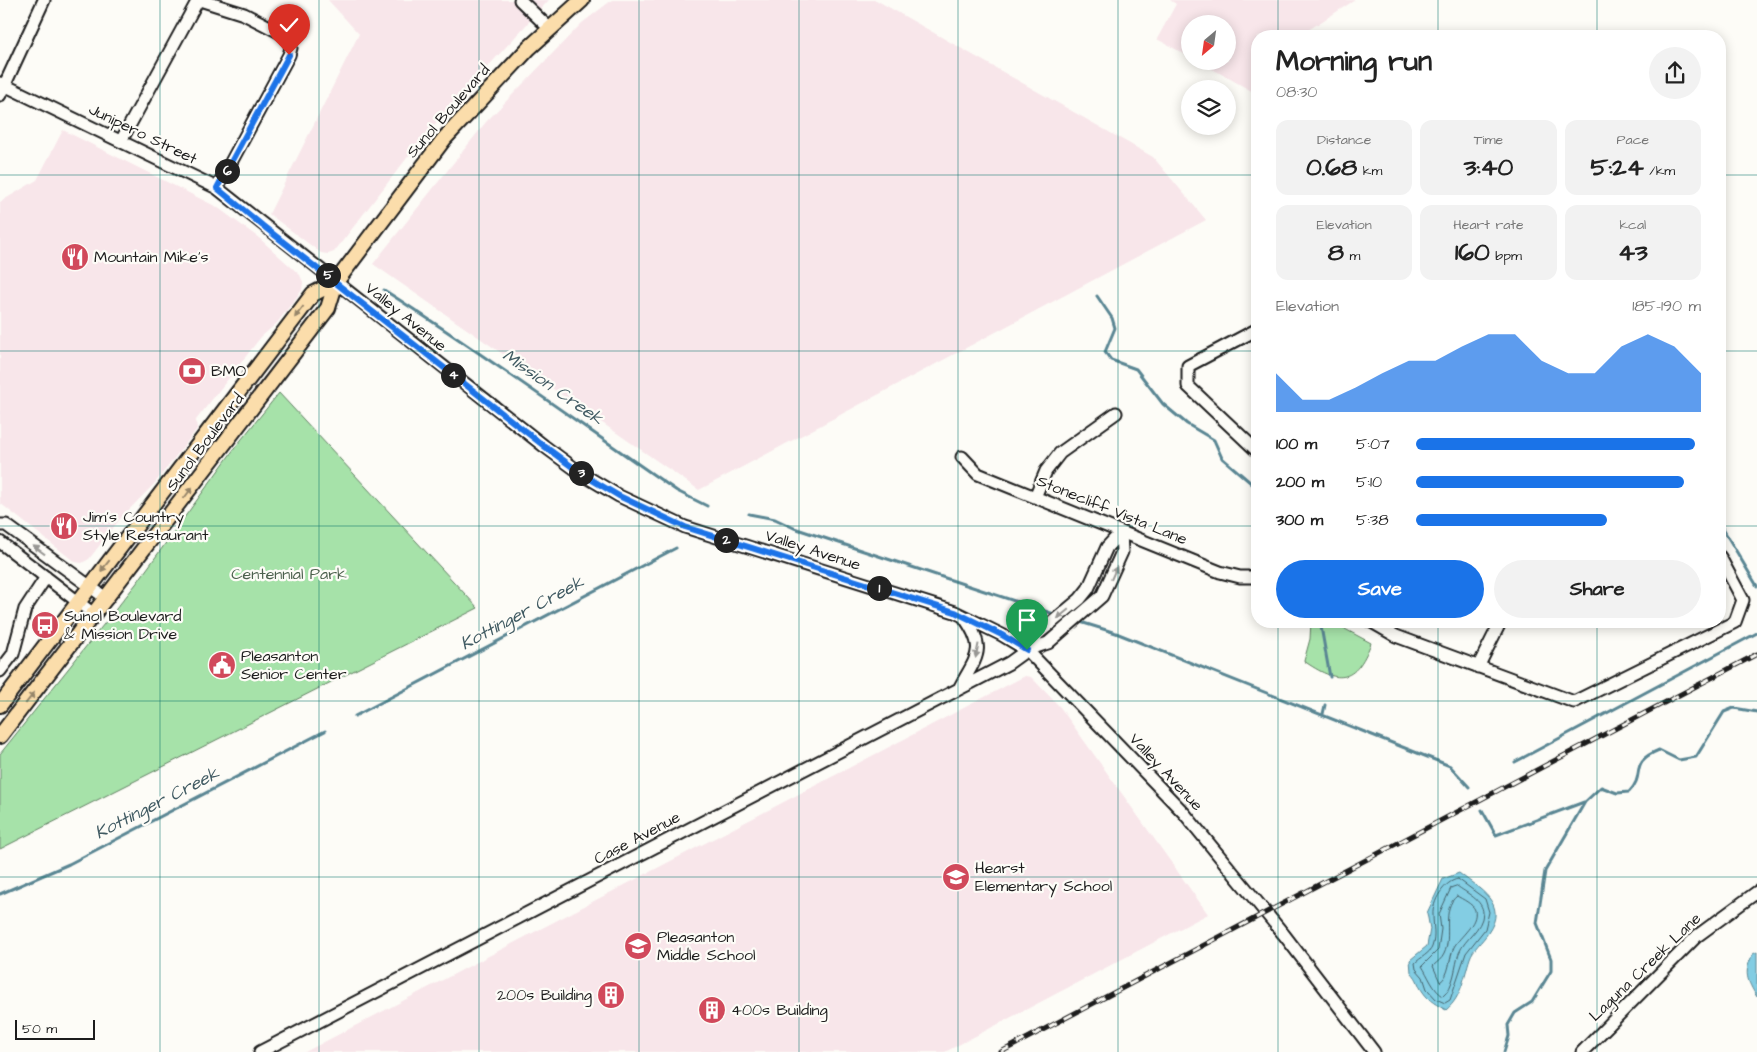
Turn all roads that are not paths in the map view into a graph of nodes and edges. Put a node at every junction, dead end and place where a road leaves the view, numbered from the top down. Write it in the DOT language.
graph roads {
  1 [pos="44,0"];
  2 [pos="199,0"];
  3 [pos="520,0"];
  4 [pos="582,0"];
  5 [pos="549,28"];
  6 [pos="2,88"];
  7 [pos="121,141"];
  8 [pos="217,188"];
  9 [pos="336,282"];
  10 [pos="1251,333"];
  11 [pos="1116,413"];
  12 [pos="1251,445"];
  13 [pos="962,457"];
  14 [pos="1035,497"];
  15 [pos="0,525"];
  16 [pos="1121,532"];
  17 [pos="0,542"];
  18 [pos="1726,568"];
  19 [pos="46,577"];
  20 [pos="1251,577"];
  21 [pos="90,586"];
  22 [pos="107,599"];
  23 [pos="78,602"];
  24 [pos="95,615"];
  25 [pos="963,616"];
  26 [pos="1726,626"];
  27 [pos="1382,628"];
  28 [pos="1498,628"];
  29 [pos="1723,628"];
  30 [pos="1027,650"];
  31 [pos="1478,667"];
  32 [pos="0,671"];
  33 [pos="960,687"];
  34 [pos="0,705"];
  35 [pos="0,736"];
  36 [pos="1757,892"];
  37 [pos="260,1052"];
  38 [pos="1374,1052"];
  39 [pos="1582,1052"];
  1 -- 6 [label="street"];
  2 -- 7 [label="street"];
  2 -- 8 [label="street"];
  3 -- 5 [label="street"];
  4 -- 5 [label="main road, Sunol Boulevard"];
  5 -- 9 [label="main road, Sunol Boulevard"];
  6 -- 7 [label="street, Junipero Street"];
  7 -- 8 [label="street, Junipero Street"];
  8 -- 9 [label="street, Junipero Street"];
  9 -- 21 [label="main road, Sunol Boulevard, one-way"];
  22 -- 9 [label="main road, Sunol Boulevard, one-way"];
  9 -- 25 [label="street, Valley Avenue"];
  10 -- 12 [label="street"];
  11 -- 14 [label="street"];
  13 -- 14 [label="street, Stonecliff Vista Lane"];
  14 -- 16 [label="street, Stonecliff Vista Lane"];
  21 -- 15 [label="street, one-way"];
  16 -- 20 [label="street, Stonecliff Vista Lane"];
  16 -- 30 [label="street, Case Avenue, one-way"];
  30 -- 16 [label="street, Case Avenue, one-way"];
  17 -- 19 [label="street"];
  18 -- 26 [label="street"];
  19 -- 23 [label="street"];
  19 -- 32 [label="street"];
  21 -- 22 [label="street"];
  21 -- 23 [label="main road, Sunol Boulevard"];
  22 -- 24 [label="main road, Sunol Boulevard"];
  23 -- 24 [label="street"];
  23 -- 34 [label="main road, Sunol Boulevard"];
  35 -- 24 [label="main road, Sunol Boulevard, one-way"];
  25 -- 30 [label="street, Valley Avenue"];
  25 -- 33 [label="street, one-way"];
  27 -- 31 [label="street"];
  28 -- 31 [label="street"];
  29 -- 31 [label="street"];
  30 -- 33 [label="street, Case Avenue"];
  30 -- 38 [label="street, Valley Avenue"];
  33 -- 37 [label="street, Case Avenue"];
  36 -- 39 [label="street, Laguna Creek Lane"];
}
